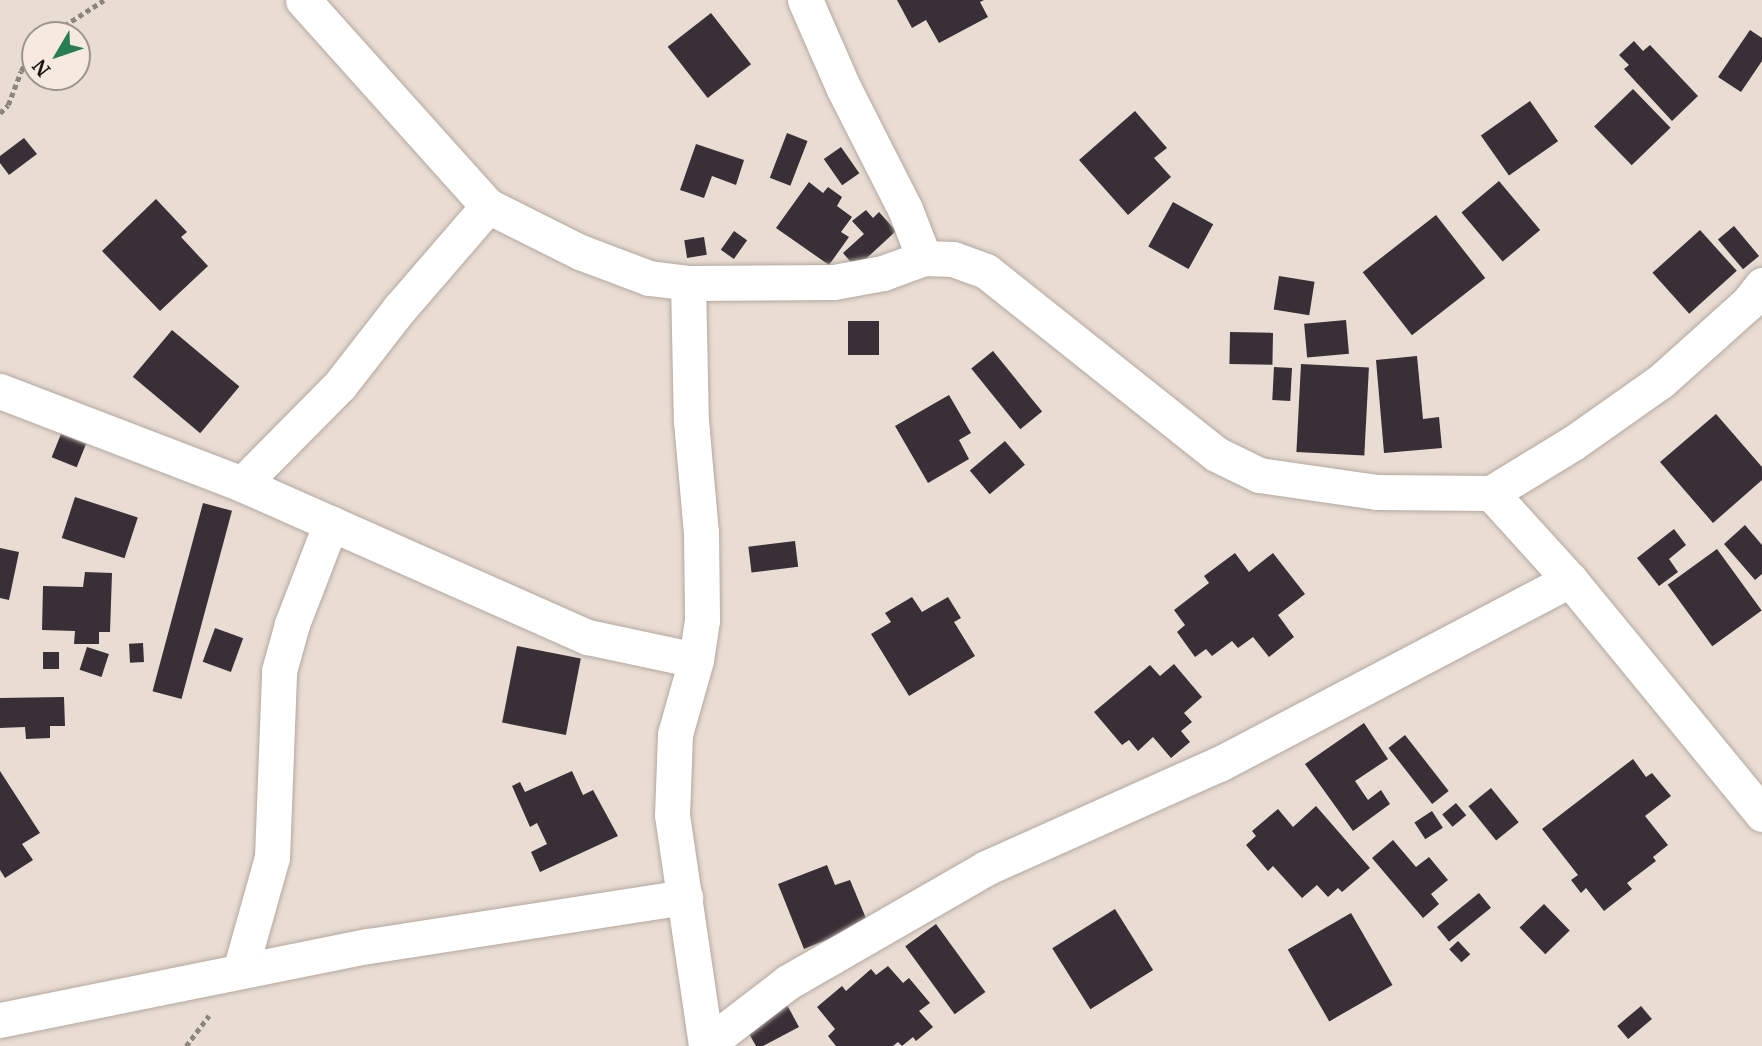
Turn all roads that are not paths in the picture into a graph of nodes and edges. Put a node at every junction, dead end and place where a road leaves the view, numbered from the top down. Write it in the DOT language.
graph roads {
  1 [pos="303,0"];
  2 [pos="805,0"];
  3 [pos="488,206"];
  4 [pos="924,258"];
  5 [pos="688,283"];
  6 [pos="1762,285"];
  7 [pos="0,391"];
  8 [pos="242,484"];
  9 [pos="1491,493"];
  10 [pos="331,523"];
  11 [pos="1570,580"];
  12 [pos="696,660"];
  13 [pos="1762,814"];
  14 [pos="685,897"];
  15 [pos="240,971"];
  16 [pos="0,1020"];
  17 [pos="706,1046"];
  1 -- 3 [label="street"];
  2 -- 4 [label="street"];
  3 -- 5 [label="street"];
  3 -- 8 [label="street"];
  4 -- 5 [label="street"];
  4 -- 9 [label="street"];
  5 -- 12 [label="street"];
  6 -- 9 [label="street"];
  7 -- 8 [label="street"];
  8 -- 10 [label="street"];
  9 -- 11 [label="street"];
  10 -- 12 [label="street"];
  10 -- 15 [label="street"];
  11 -- 13 [label="street"];
  11 -- 17 [label="street"];
  12 -- 14 [label="street"];
  14 -- 15 [label="street"];
  14 -- 17 [label="street"];
  15 -- 16 [label="street"];
}
